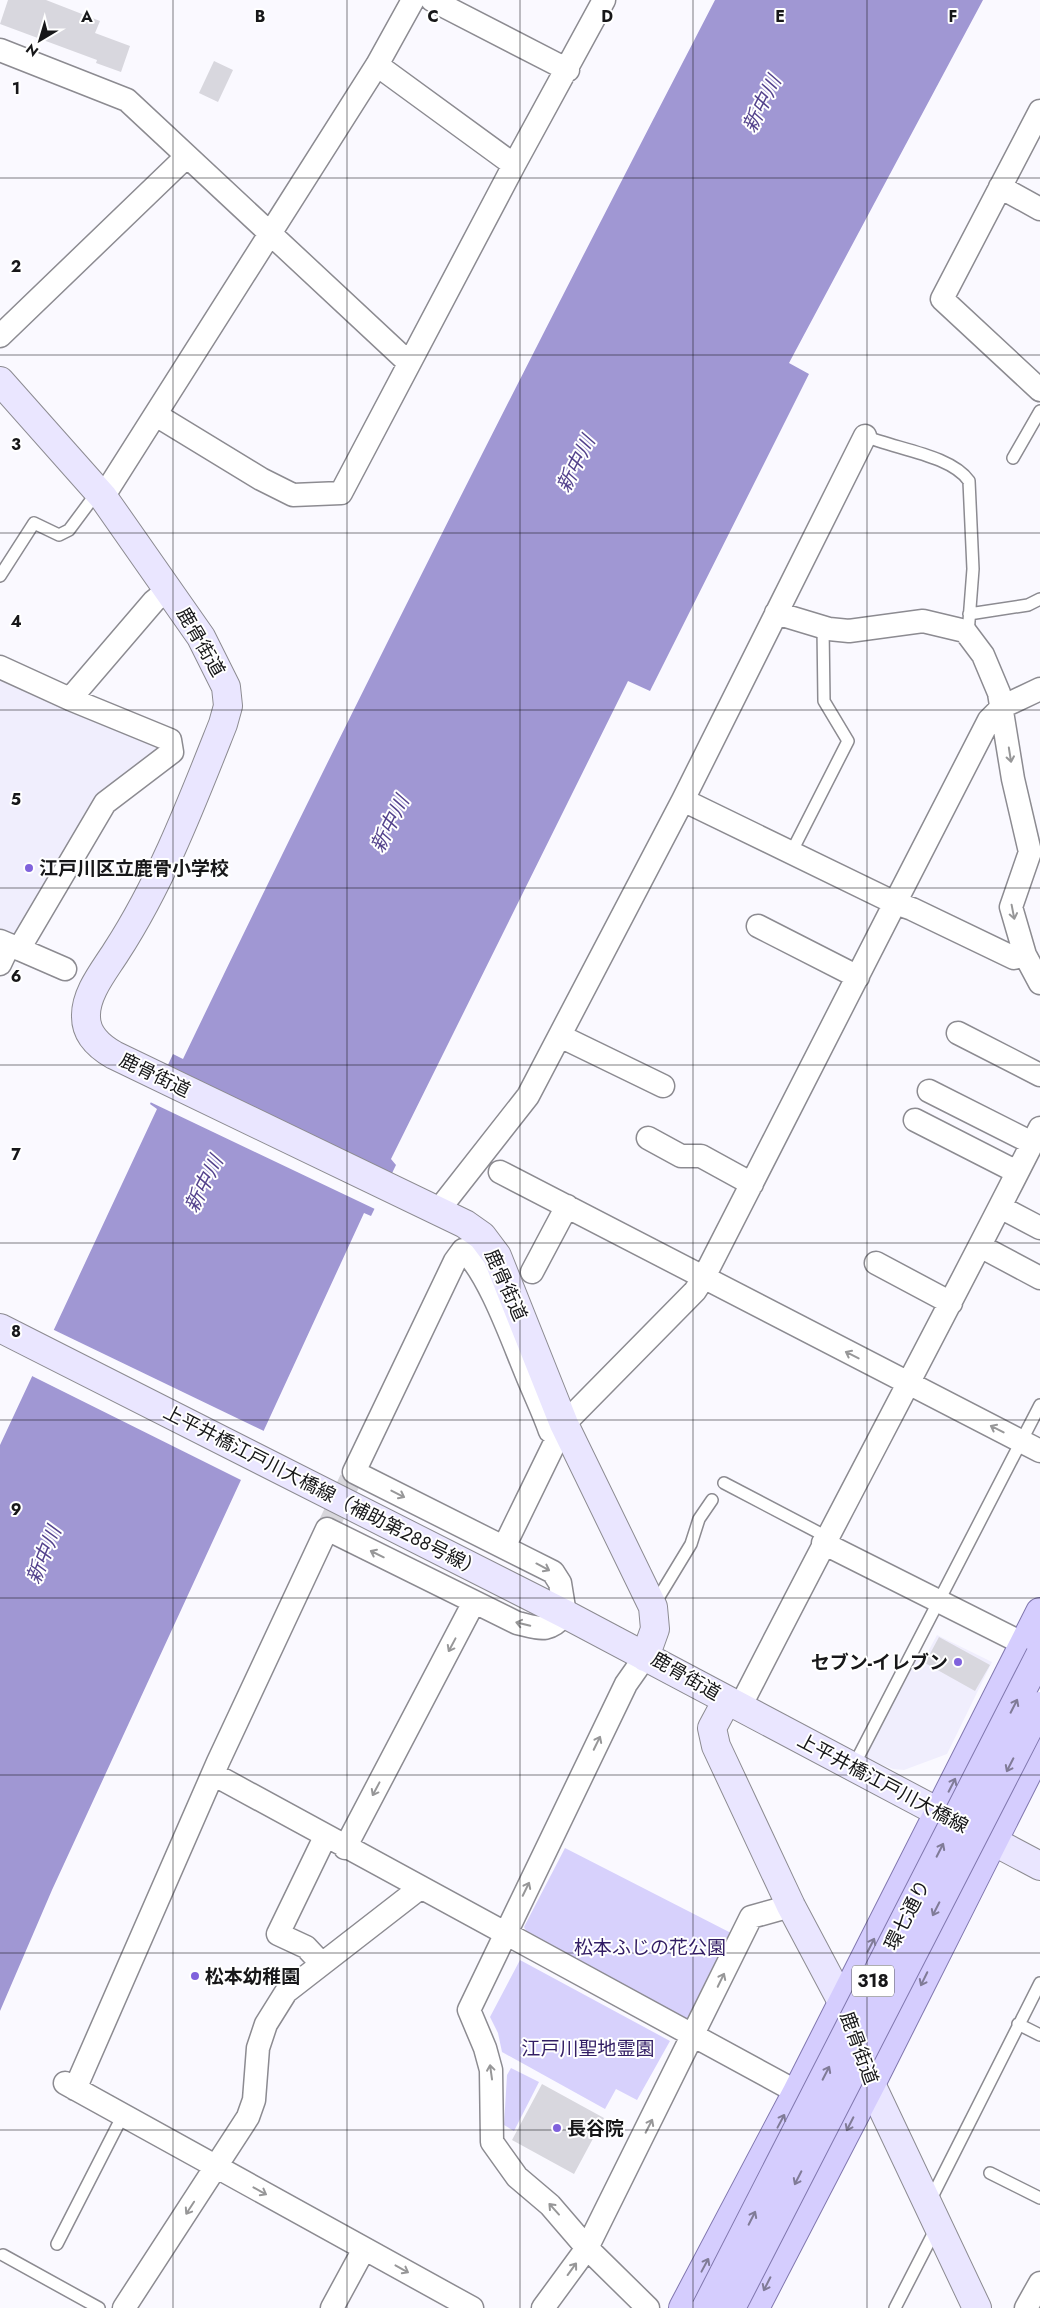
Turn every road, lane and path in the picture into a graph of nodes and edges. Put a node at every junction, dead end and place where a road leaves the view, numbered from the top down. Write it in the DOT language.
graph roads {
  1 [pos="413,0"];
  2 [pos="432,0"];
  3 [pos="604,0"];
  4 [pos="0,50"];
  5 [pos="377,65"];
  6 [pos="568,70"];
  7 [pos="1040,111"];
  8 [pos="187,156"];
  9 [pos="514,166"];
  10 [pos="1000,187"];
  11 [pos="1040,209"];
  12 [pos="270,234"];
  13 [pos="0,336"];
  14 [pos="409,363"];
  15 [pos="0,381"];
  16 [pos="1040,390"];
  17 [pos="1040,411"];
  18 [pos="156,415"];
  19 [pos="865,436"];
  20 [pos="1013,458"];
  21 [pos="101,494"];
  22 [pos="0,576"];
  23 [pos="169,589"];
  24 [pos="1040,599"];
  25 [pos="776,613"];
  26 [pos="968,624"];
  27 [pos="823,627"];
  28 [pos="0,666"];
  29 [pos="1040,689"];
  30 [pos="70,699"];
  31 [pos="1002,707"];
  32 [pos="682,800"];
  33 [pos="1034,838"];
  34 [pos="791,853"];
  35 [pos="895,903"];
  36 [pos="758,926"];
  37 [pos="7,950"];
  38 [pos="1026,955"];
  39 [pos="65,969"];
  40 [pos="858,977"];
  41 [pos="1040,983"];
  42 [pos="958,1033"];
  43 [pos="560,1036"];
  44 [pos="1040,1075"];
  45 [pos="663,1086"];
  46 [pos="929,1091"];
  47 [pos="915,1120"];
  48 [pos="1036,1135"];
  49 [pos="648,1138"];
  50 [pos="500,1172"];
  51 [pos="1018,1172"];
  52 [pos="752,1184"];
  53 [pos="567,1206"];
  54 [pos="1000,1207"];
  55 [pos="429,1208"];
  56 [pos="1040,1228"];
  57 [pos="980,1246"];
  58 [pos="876,1263"];
  59 [pos="532,1272"];
  60 [pos="704,1278"];
  61 [pos="1040,1278"];
  62 [pos="951,1303"];
  63 [pos="0,1328"];
  64 [pos="909,1384"];
  65 [pos="1040,1405"];
  66 [pos="561,1430"];
  67 [pos="1031,1447"];
  68 [pos="724,1483"];
  69 [pos="712,1500"];
  70 [pos="825,1540"];
  71 [pos="504,1547"];
  72 [pos="938,1601"];
  73 [pos="474,1602"];
  74 [pos="653,1607"];
  75 [pos="1040,1612"];
  76 [pos="565,1614"];
  77 [pos="1032,1649"];
  78 [pos="645,1657"];
  79 [pos="734,1703"];
  80 [pos="1040,1706"];
  81 [pos="1040,1748"];
  82 [pos="853,1767"];
  83 [pos="213,1774"];
  84 [pos="938,1812"];
  85 [pos="325,1837"];
  86 [pos="992,1841"];
  87 [pos="346,1848"];
  88 [pos="1040,1866"];
  89 [pos="420,1888"];
  90 [pos="790,1906"];
  91 [pos="505,1933"];
  92 [pos="321,1964"];
  93 [pos="1040,1983"];
  94 [pos="842,2002"];
  95 [pos="1018,2024"];
  96 [pos="1040,2035"];
  97 [pos="694,2036"];
  98 [pos="871,2084"];
  99 [pos="797,2092"];
  100 [pos="123,2116"];
  101 [pos="217,2167"];
  102 [pos="990,2172"];
  103 [pos="925,2197"];
  104 [pos="1040,2198"];
  105 [pos="940,2230"];
  106 [pos="57,2244"];
  107 [pos="587,2248"];
  108 [pos="364,2249"];
  109 [pos="3,2255"];
  110 [pos="1040,2283"];
  111 [pos="99,2308"];
  112 [pos="124,2308"];
  113 [pos="332,2308"];
  114 [pos="472,2308"];
  115 [pos="543,2308"];
  116 [pos="648,2308"];
  117 [pos="683,2308"];
  118 [pos="706,2308"];
  119 [pos="731,2308"];
  120 [pos="755,2308"];
  121 [pos="895,2308"];
  122 [pos="977,2308"];
  123 [pos="1026,2308"];
  1 -- 5 [label="street"];
  2 -- 6 [label="street"];
  3 -- 6 [label="street"];
  4 -- 8 [label="street"];
  5 -- 9 [label="street"];
  5 -- 12 [label="street"];
  6 -- 9 [label="street"];
  7 -- 10 [label="street"];
  8 -- 12 [label="street"];
  8 -- 13 [label="street"];
  9 -- 14 [label="street"];
  10 -- 11 [label="street"];
  10 -- 16 [label="street"];
  12 -- 14 [label="street"];
  12 -- 18 [label="street"];
  14 -- 18 [label="street"];
  15 -- 21 [label="street, 鹿骨街道"];
  17 -- 20 [label="lane"];
  18 -- 21 [label="street"];
  19 -- 25 [label="street"];
  19 -- 26 [label="lane"];
  21 -- 22 [label="lane"];
  21 -- 23 [label="street, 鹿骨街道"];
  23 -- 30 [label="street"];
  23 -- 55 [label="street, 鹿骨街道"];
  24 -- 26 [label="lane"];
  25 -- 27 [label="street"];
  25 -- 32 [label="street"];
  26 -- 27 [label="street"];
  26 -- 31 [label="street"];
  27 -- 34 [label="lane"];
  28 -- 30 [label="street"];
  29 -- 31 [label="street"];
  30 -- 37 [label="street"];
  31 -- 33 [label="street, one-way"];
  31 -- 35 [label="street"];
  32 -- 34 [label="street"];
  32 -- 43 [label="street"];
  33 -- 38 [label="street, one-way"];
  34 -- 35 [label="street"];
  35 -- 38 [label="street"];
  35 -- 40 [label="street"];
  36 -- 40 [label="street"];
  37 -- 39 [label="street"];
  38 -- 41 [label="street"];
  40 -- 52 [label="street"];
  42 -- 44 [label="street"];
  43 -- 45 [label="street"];
  43 -- 55 [label="street"];
  46 -- 48 [label="street"];
  47 -- 51 [label="street"];
  48 -- 51 [label="street"];
  49 -- 52 [label="street"];
  50 -- 53 [label="street"];
  51 -- 54 [label="street"];
  52 -- 60 [label="street"];
  53 -- 59 [label="street"];
  53 -- 60 [label="street"];
  54 -- 56 [label="street"];
  54 -- 57 [label="street"];
  55 -- 66 [label="street, 鹿骨街道"];
  57 -- 61 [label="street"];
  57 -- 62 [label="street"];
  58 -- 62 [label="street"];
  64 -- 60 [label="street, one-way"];
  60 -- 66 [label="street"];
  62 -- 64 [label="street"];
  63 -- 76 [label="street, 上平井橋江戸川大橋線（補助第288号線）"];
  67 -- 64 [label="street, one-way"];
  64 -- 70 [label="street"];
  65 -- 67 [label="lane"];
  66 -- 71 [label="street"];
  66 -- 71 [label="street, one-way"];
  66 -- 74 [label="street, 鹿骨街道"];
  67 -- 72 [label="lane"];
  68 -- 70 [label="lane"];
  69 -- 74 [label="lane"];
  70 -- 72 [label="street"];
  70 -- 79 [label="street"];
  71 -- 76 [label="street, one-way"];
  72 -- 77 [label="street"];
  72 -- 82 [label="lane"];
  76 -- 73 [label="street, one-way"];
  73 -- 83 [label="street, one-way"];
  73 -- 87 [label="street, one-way"];
  74 -- 78 [label="street, 鹿骨街道"];
  75 -- 77 [label="main road"];
  76 -- 78 [label="street, 上平井橋江戸川大橋線（補助第288号線）"];
  84 -- 77 [label="main road, one-way"];
  118 -- 77 [label="main road, 環七通り / 318, one-way, bridge"];
  78 -- 79 [label="street, 鹿骨街道"];
  91 -- 78 [label="street, one-way"];
  79 -- 82 [label="street, 上平井橋江戸川大橋線"];
  79 -- 90 [label="street, 鹿骨街道"];
  80 -- 119 [label="main road, 環七通り / 318, one-way, bridge"];
  81 -- 86 [label="main road"];
  82 -- 84 [label="street, 上平井橋江戸川大橋線"];
  83 -- 85 [label="street"];
  83 -- 100 [label="street"];
  84 -- 86 [label="street, 上平井橋江戸川大橋線"];
  94 -- 84 [label="main road, one-way"];
  85 -- 87 [label="street"];
  85 -- 92 [label="street"];
  86 -- 88 [label="street, 上平井橋江戸川大橋線"];
  86 -- 98 [label="main road, one-way"];
  87 -- 89 [label="street"];
  89 -- 91 [label="street"];
  89 -- 92 [label="street"];
  90 -- 94 [label="street, 鹿骨街道"];
  97 -- 90 [label="street, one-way"];
  91 -- 97 [label="street"];
  107 -- 91 [label="street, one-way"];
  92 -- 101 [label="street"];
  93 -- 95 [label="lane"];
  94 -- 98 [label="street, 鹿骨街道"];
  94 -- 99 [label="main road"];
  95 -- 96 [label="lane"];
  95 -- 103 [label="lane"];
  97 -- 99 [label="street"];
  107 -- 97 [label="street, one-way"];
  98 -- 103 [label="street, 鹿骨街道"];
  98 -- 120 [label="main road, one-way"];
  117 -- 99 [label="main road, one-way"];
  100 -- 101 [label="street"];
  100 -- 106 [label="lane"];
  101 -- 108 [label="street, one-way"];
  101 -- 112 [label="street, one-way"];
  102 -- 104 [label="lane"];
  103 -- 105 [label="street, 鹿骨街道"];
  105 -- 121 [label="lane"];
  105 -- 122 [label="street, 鹿骨街道"];
  115 -- 107 [label="street, one-way"];
  107 -- 116 [label="street"];
  108 -- 113 [label="street"];
  108 -- 114 [label="street, one-way"];
  109 -- 111 [label="lane"];
  110 -- 123 [label="street"];
}
